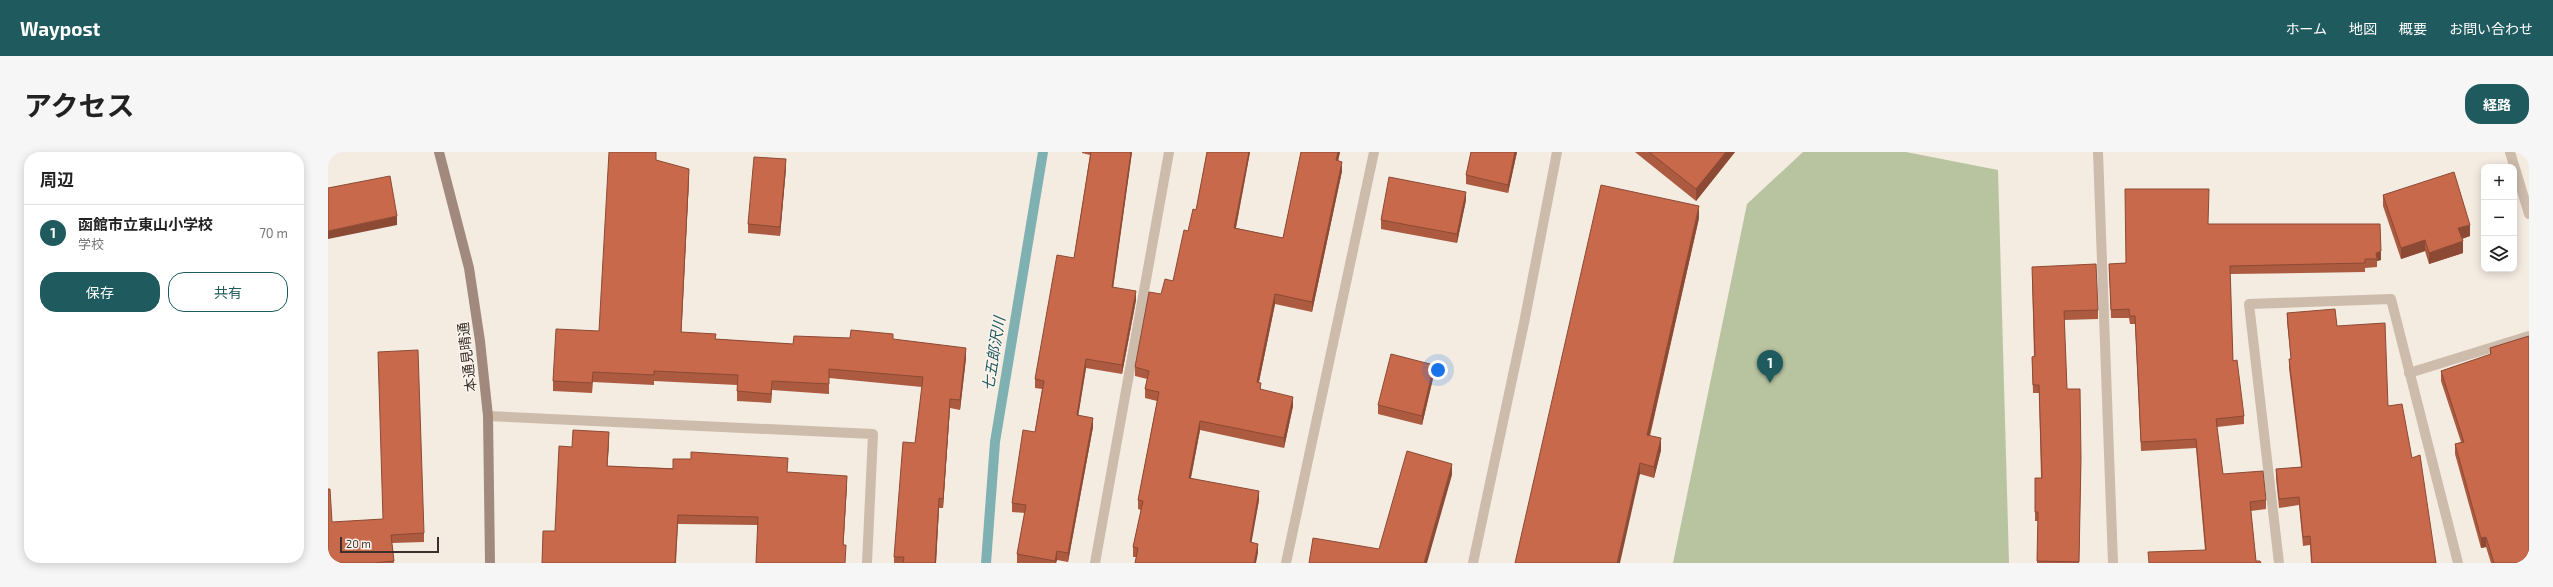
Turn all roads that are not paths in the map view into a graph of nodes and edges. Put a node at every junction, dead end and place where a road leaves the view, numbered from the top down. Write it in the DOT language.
graph roads {
  1 [pos="439,152"];
  2 [pos="1169,152"];
  3 [pos="1374,152"];
  4 [pos="1557,152"];
  5 [pos="2098,152"];
  6 [pos="2510,152"];
  7 [pos="2529,214"];
  8 [pos="2529,336"];
  9 [pos="2409,373"];
  10 [pos="488,416"];
  11 [pos="490,563"];
  12 [pos="867,563"];
  13 [pos="1095,563"];
  14 [pos="1286,563"];
  15 [pos="1473,563"];
  16 [pos="2113,563"];
  17 [pos="2279,563"];
  18 [pos="2458,563"];
  1 -- 10 [label="street, 本通見晴通"];
  2 -- 13 [label="street"];
  3 -- 14 [label="street"];
  4 -- 15 [label="street"];
  5 -- 16 [label="street"];
  6 -- 7 [label="street"];
  8 -- 9 [label="street"];
  9 -- 17 [label="street"];
  9 -- 18 [label="street"];
  10 -- 11 [label="street, 本通見晴通"];
  10 -- 12 [label="street"];
}
